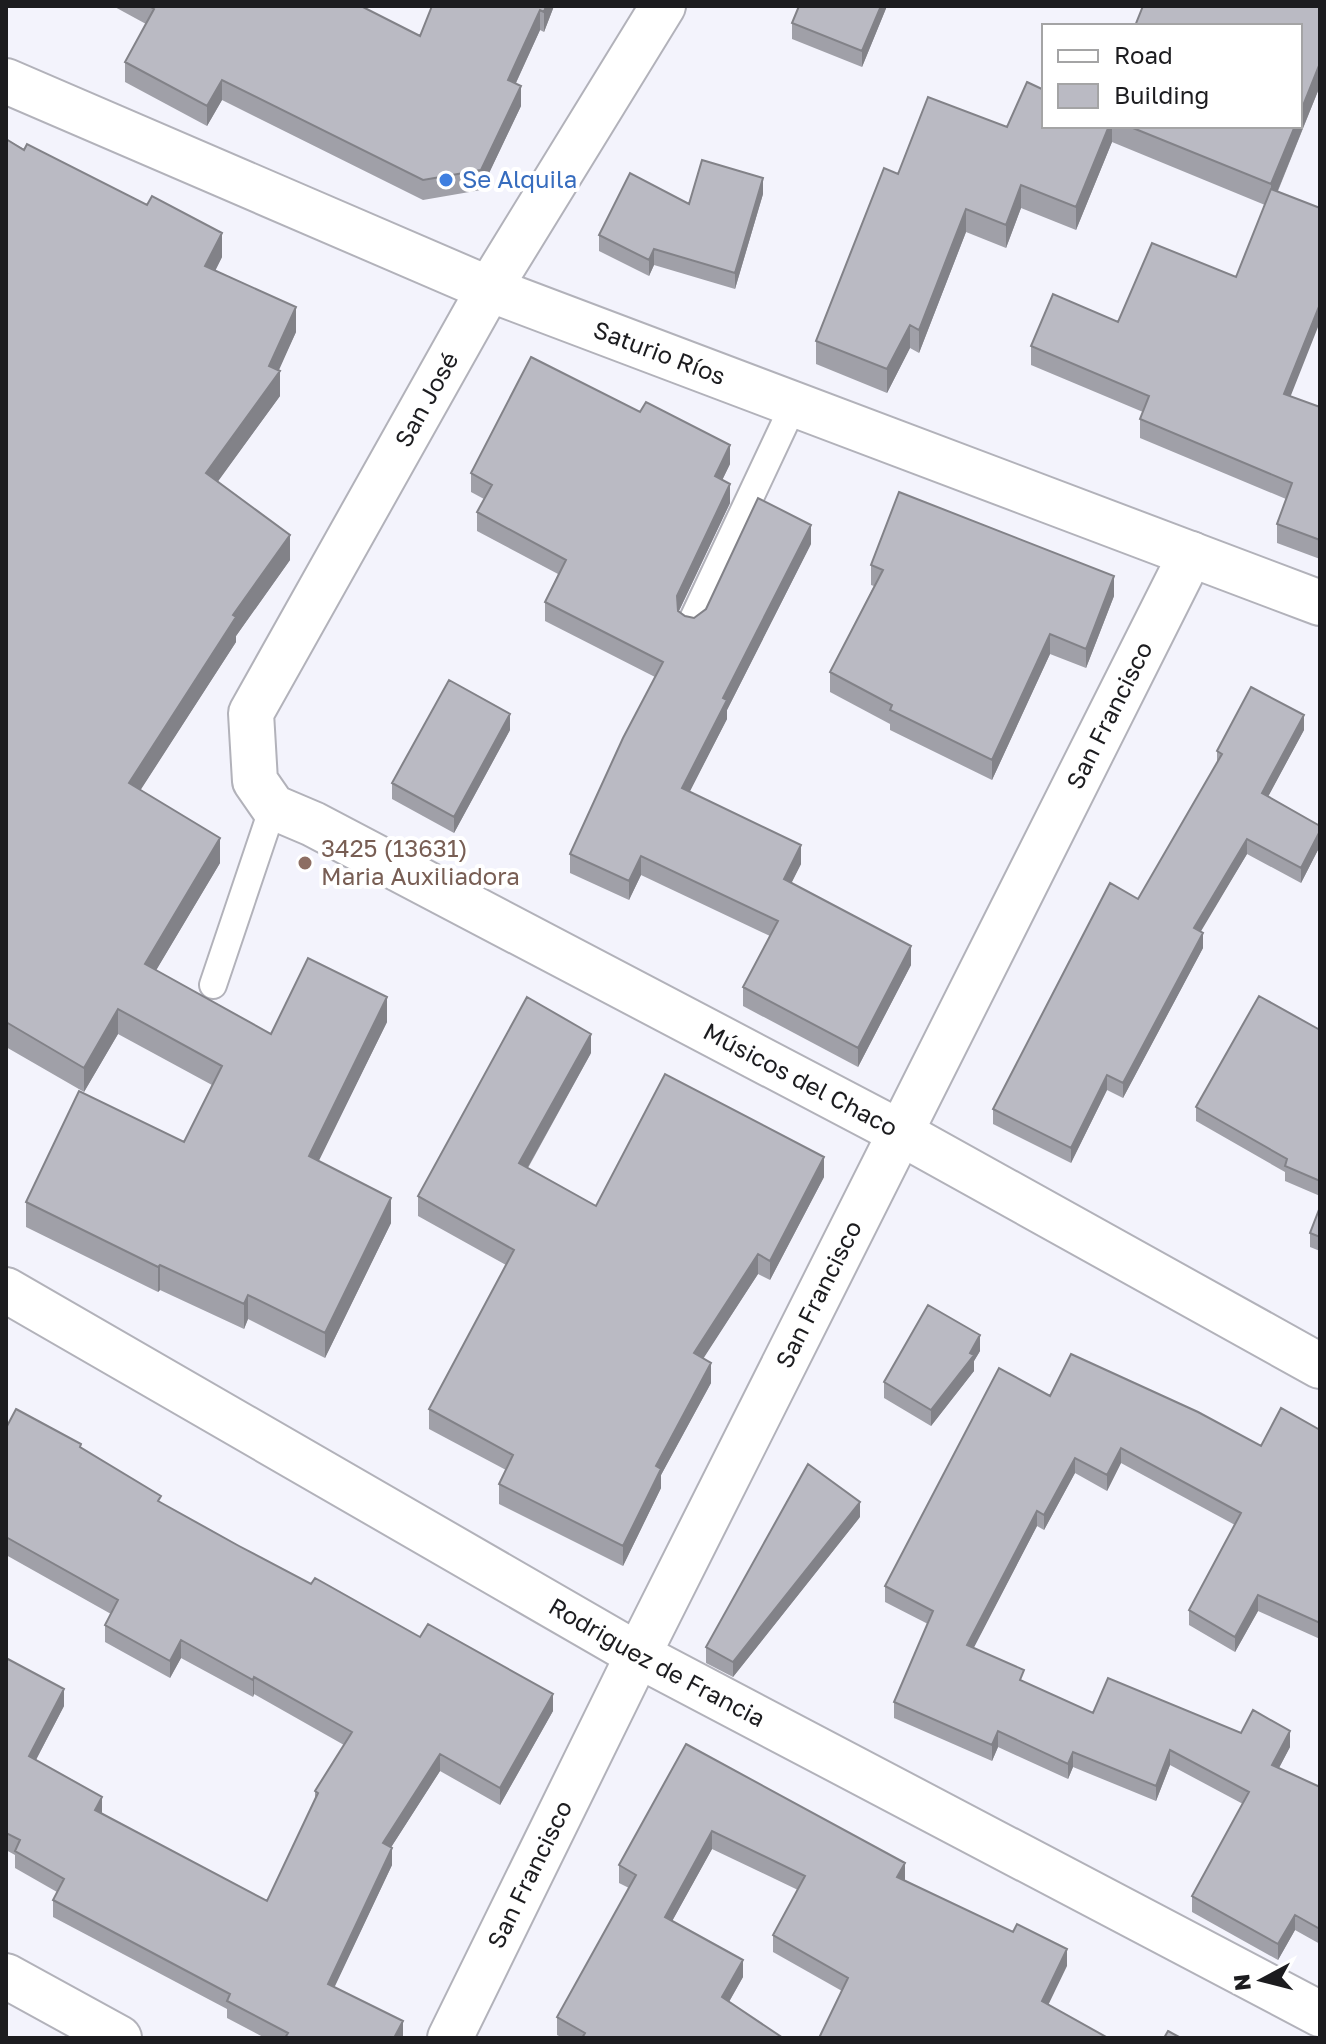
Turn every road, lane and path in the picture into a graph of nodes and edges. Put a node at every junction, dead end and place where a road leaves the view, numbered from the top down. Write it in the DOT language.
graph roads {
  1 [pos="663,6"];
  2 [pos="6,81"];
  3 [pos="489,289"];
  4 [pos="794,404"];
  5 [pos="1191,554"];
  6 [pos="1320,603"];
  7 [pos="692,621"];
  8 [pos="273,807"];
  9 [pos="213,985"];
  10 [pos="899,1132"];
  11 [pos="6,1290"];
  12 [pos="1320,1366"];
  13 [pos="638,1655"];
  14 [pos="6,1976"];
  15 [pos="1320,2014"];
  16 [pos="119,2038"];
  17 [pos="450,2038"];
  1 -- 3 [label="street, San José"];
  2 -- 3 [label="street, Saturio Ríos"];
  3 -- 4 [label="street, Saturio Ríos"];
  3 -- 8 [label="street, San José"];
  4 -- 5 [label="street, Saturio Ríos"];
  4 -- 7 [label="lane"];
  5 -- 6 [label="street, Saturio Ríos"];
  5 -- 10 [label="street, San Francisco"];
  8 -- 9 [label="lane"];
  8 -- 10 [label="street, Músicos del Chaco"];
  10 -- 12 [label="street, Músicos del Chaco"];
  10 -- 13 [label="street, San Francisco"];
  11 -- 13 [label="street, Rodriguez de Francia"];
  13 -- 15 [label="street, Rodriguez de Francia"];
  13 -- 17 [label="street, San Francisco"];
  14 -- 16 [label="street"];
}
